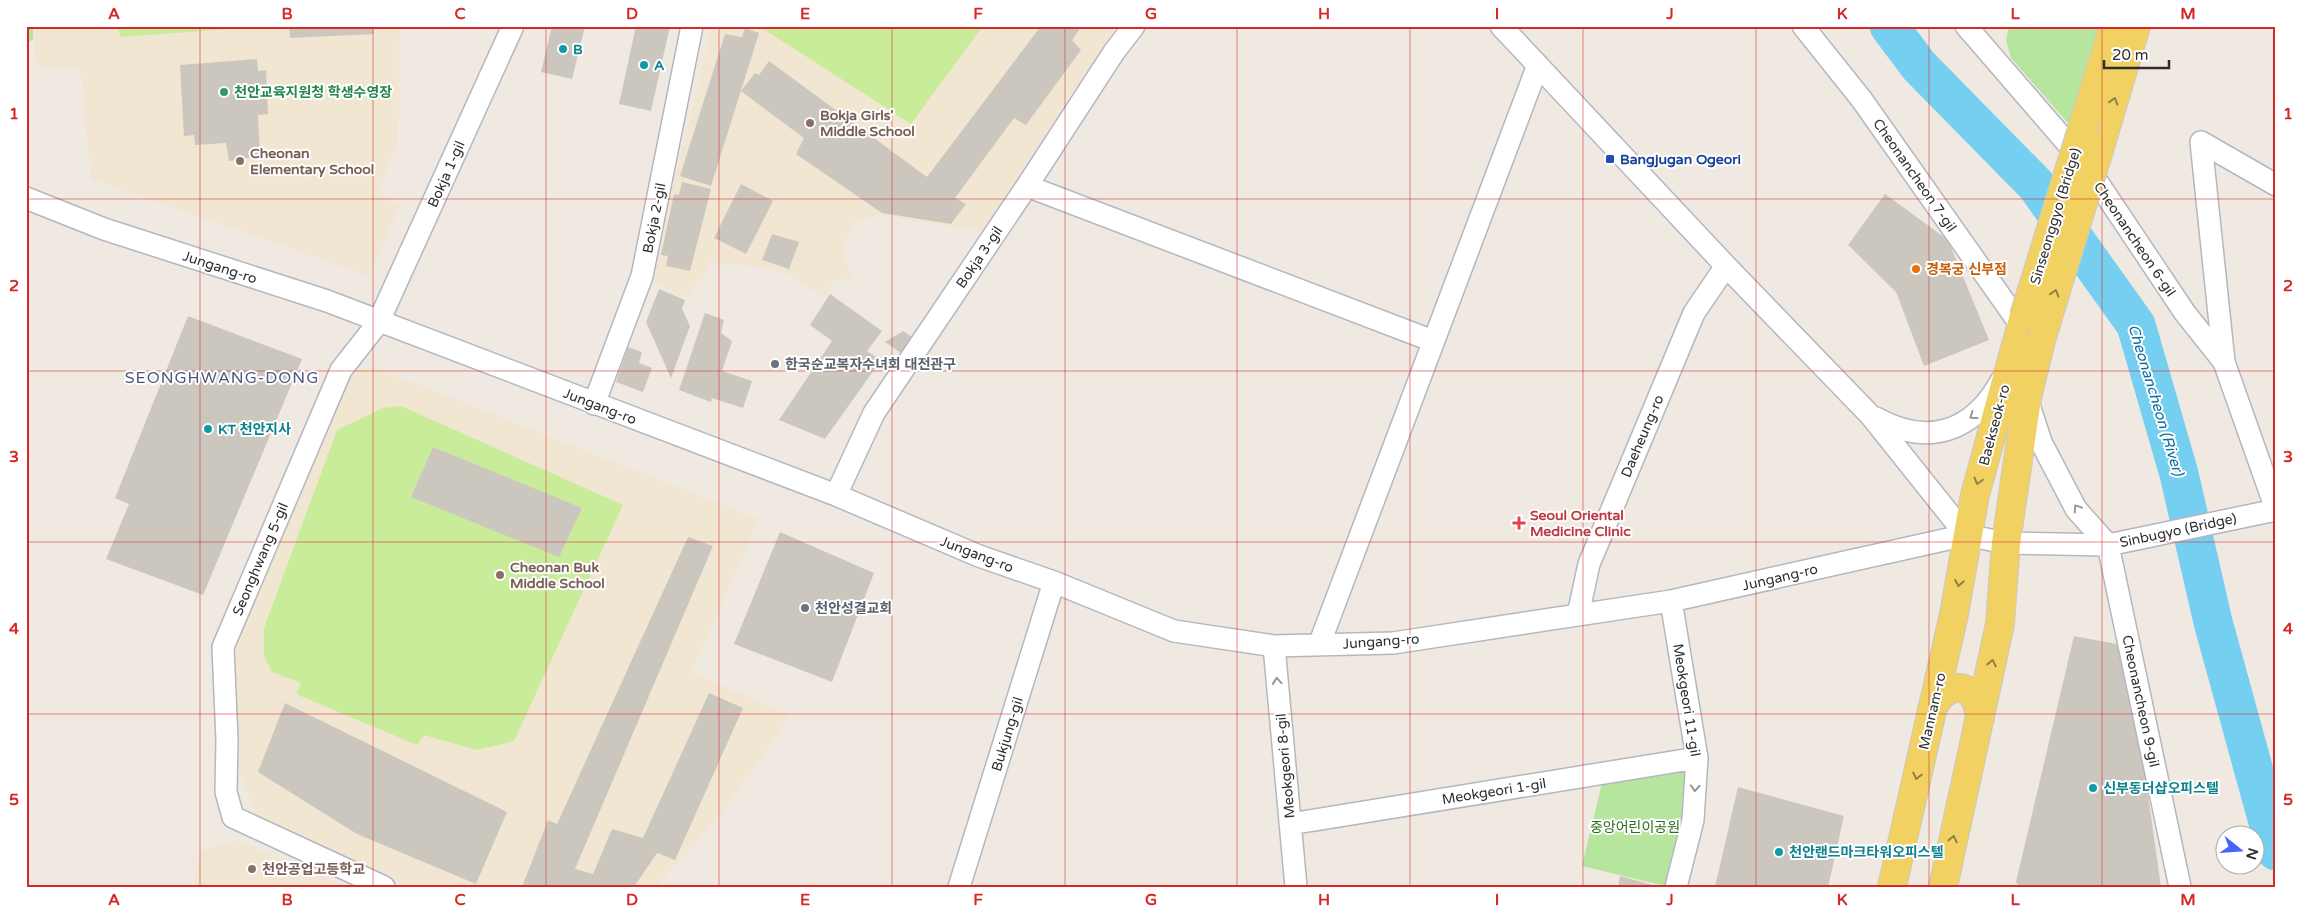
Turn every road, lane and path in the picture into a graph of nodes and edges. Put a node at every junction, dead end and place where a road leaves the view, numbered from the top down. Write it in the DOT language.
graph roads {
  1 [pos="513,26"];
  2 [pos="692,26"];
  3 [pos="1134,26"];
  4 [pos="1501,26"];
  5 [pos="1803,26"];
  6 [pos="2114,26"];
  7 [pos="2136,26"];
  8 [pos="1968,27"];
  9 [pos="1538,65"];
  10 [pos="1027,186"];
  11 [pos="2276,186"];
  12 [pos="26,198"];
  13 [pos="1726,266"];
  14 [pos="378,323"];
  15 [pos="2029,328"];
  16 [pos="1433,341"];
  17 [pos="2224,362"];
  18 [pos="2011,363"];
  19 [pos="2027,398"];
  20 [pos="594,404"];
  21 [pos="1872,416"];
  22 [pos="836,495"];
  23 [pos="2276,510"];
  24 [pos="1966,535"];
  25 [pos="2006,544"];
  26 [pos="2108,546"];
  27 [pos="1054,582"];
  28 [pos="1671,601"];
  29 [pos="1578,615"];
  30 [pos="1319,645"];
  31 [pos="1274,646"];
  32 [pos="1932,709"];
  33 [pos="1980,718"];
  34 [pos="1697,758"];
  35 [pos="1290,824"];
  36 [pos="384,887"];
  37 [pos="959,887"];
  38 [pos="1296,887"];
  39 [pos="1676,887"];
  40 [pos="1892,887"];
  41 [pos="1943,887"];
  42 [pos="2180,887"];
  1 -- 14 [label="street, Bokja 1-gil"];
  2 -- 20 [label="street, Bokja 2-gil"];
  3 -- 10 [label="street, Bokja 3-gil"];
  4 -- 9 [label="street"];
  5 -- 15 [label="street, Cheonancheon 7-gil"];
  6 -- 15 [label="main road, Sinseonggyo (Bridge), bridge"];
  15 -- 7 [label="main road, Sinseonggyo (Bridge), one-way, bridge"];
  8 -- 17 [label="street, Cheonancheon 6-gil"];
  9 -- 13 [label="street"];
  9 -- 16 [label="street"];
  10 -- 16 [label="street"];
  10 -- 22 [label="street, Bokja 3-gil"];
  11 -- 17 [label="street, Cheonancheon 6-gil"];
  12 -- 14 [label="street, Jungang-ro"];
  13 -- 21 [label="street"];
  13 -- 29 [label="street, Daeheung-ro"];
  14 -- 20 [label="street, Jungang-ro"];
  14 -- 36 [label="street, Seonghwang 5-gil"];
  15 -- 18 [label="main road, Baekseok-ro"];
  15 -- 19 [label="main road, Baekseok-ro"];
  16 -- 30 [label="street"];
  17 -- 23 [label="street, Cheonancheon 6-gil"];
  18 -- 21 [label="street, one-way"];
  18 -- 24 [label="main road, Baekseok-ro, one-way"];
  19 -- 25 [label="main road, Baekseok-ro"];
  26 -- 19 [label="street, one-way"];
  20 -- 22 [label="street, Jungang-ro"];
  21 -- 24 [label="street"];
  22 -- 27 [label="street, Jungang-ro"];
  23 -- 26 [label="street, Sinbugyo (Bridge)"];
  24 -- 25 [label="street"];
  24 -- 28 [label="street, Jungang-ro"];
  24 -- 32 [label="main road, Mannam-ro, one-way"];
  25 -- 26 [label="street"];
  33 -- 25 [label="main road, one-way"];
  26 -- 42 [label="street, Cheonancheon 9-gil"];
  27 -- 31 [label="street, Jungang-ro"];
  27 -- 37 [label="street, Bukjung-gil"];
  28 -- 29 [label="street, Jungang-ro"];
  28 -- 34 [label="street, Meokgeori 11-gil"];
  29 -- 30 [label="street, Jungang-ro"];
  30 -- 31 [label="street, Jungang-ro"];
  35 -- 31 [label="street, Meokgeori 8-gil, one-way"];
  32 -- 33 [label="main road"];
  32 -- 40 [label="main road, Mannam-ro, one-way"];
  41 -- 33 [label="main road, one-way"];
  34 -- 35 [label="street, Meokgeori 1-gil"];
  34 -- 39 [label="street, Meokgeori 11-gil, one-way"];
  35 -- 38 [label="street, Meokgeori 8-gil"];
}
